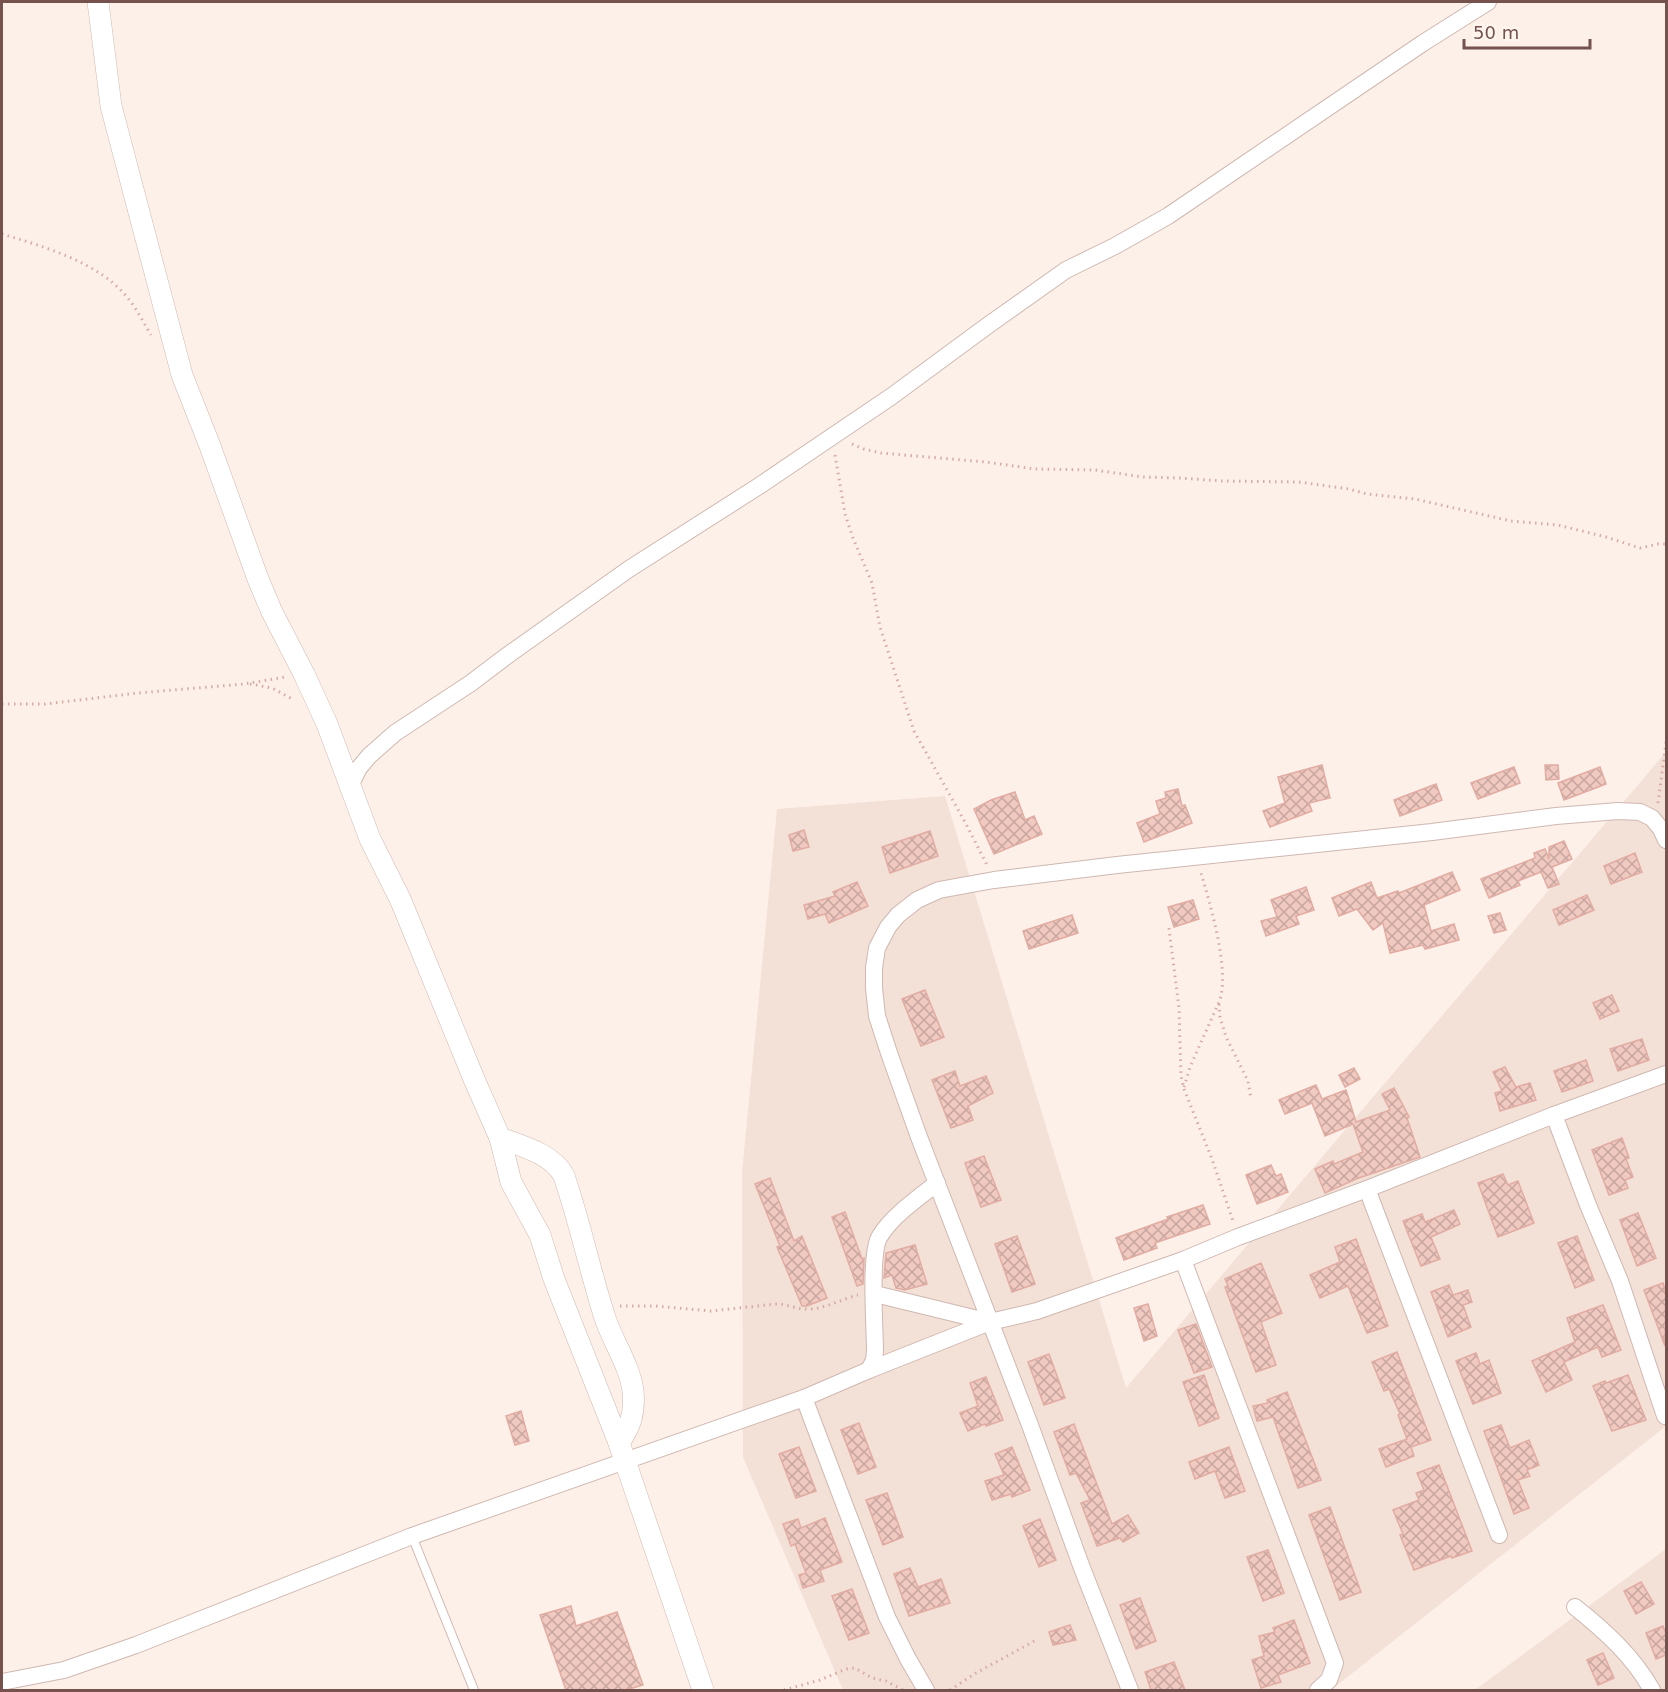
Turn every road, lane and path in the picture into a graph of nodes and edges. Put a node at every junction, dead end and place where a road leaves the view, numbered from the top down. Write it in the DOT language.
graph roads {
  1 [pos="98,2"];
  2 [pos="1488,2"];
  3 [pos="2,234"];
  4 [pos="156,342"];
  5 [pos="835,435"];
  6 [pos="1666,544"];
  7 [pos="304,674"];
  8 [pos="244,684"];
  9 [pos="297,701"];
  10 [pos="2,704"];
  11 [pos="1666,742"];
  12 [pos="350,786"];
  13 [pos="1652,818"];
  14 [pos="1666,840"];
  15 [pos="1197,857"];
  16 [pos="994,880"];
  17 [pos="1168,928"];
  18 [pos="1219,1002"];
  19 [pos="1666,1074"];
  20 [pos="1184,1089"];
  21 [pos="1251,1099"];
  22 [pos="1554,1115"];
  23 [pos="500,1138"];
  24 [pos="937,1183"];
  25 [pos="1367,1189"];
  26 [pos="1238,1237"];
  27 [pos="1183,1260"];
  28 [pos="875,1294"];
  29 [pos="602,1308"];
  30 [pos="990,1322"];
  31 [pos="868,1370"];
  32 [pos="804,1398"];
  33 [pos="1665,1416"];
  34 [pos="622,1453"];
  35 [pos="1499,1535"];
  36 [pos="412,1536"];
  37 [pos="1575,1606"];
  38 [pos="1038,1639"];
  39 [pos="2,1682"];
  40 [pos="474,1690"];
  41 [pos="703,1690"];
  42 [pos="784,1690"];
  43 [pos="903,1690"];
  44 [pos="927,1690"];
  45 [pos="950,1690"];
  46 [pos="1130,1690"];
  47 [pos="1318,1690"];
  48 [pos="1652,1690"];
  1 -- 7 [label="street"];
  2 -- 5 [label="street"];
  3 -- 4 [label="path"];
  5 -- 6 [label="path"];
  5 -- 12 [label="street"];
  5 -- 16 [label="path"];
  7 -- 8 [label="path"];
  7 -- 12 [label="street"];
  8 -- 9 [label="path"];
  8 -- 10 [label="path"];
  11 -- 13 [label="path"];
  12 -- 23 [label="street"];
  13 -- 14 [label="street"];
  13 -- 15 [label="street"];
  15 -- 16 [label="street"];
  15 -- 18 [label="path"];
  16 -- 24 [label="street"];
  17 -- 20 [label="path"];
  18 -- 20 [label="path"];
  18 -- 21 [label="path"];
  19 -- 22 [label="street"];
  20 -- 26 [label="path"];
  22 -- 25 [label="street"];
  22 -- 33 [label="street"];
  23 -- 29 [label="street"];
  23 -- 34 [label="street"];
  24 -- 28 [label="street"];
  24 -- 30 [label="street"];
  25 -- 26 [label="street"];
  25 -- 35 [label="street"];
  26 -- 27 [label="street"];
  27 -- 30 [label="street"];
  27 -- 47 [label="street"];
  28 -- 29 [label="path"];
  28 -- 30 [label="street"];
  28 -- 31 [label="street"];
  29 -- 34 [label="street"];
  30 -- 31 [label="street"];
  30 -- 46 [label="street"];
  31 -- 32 [label="street"];
  32 -- 34 [label="street"];
  32 -- 44 [label="street"];
  34 -- 36 [label="street"];
  34 -- 41 [label="street"];
  36 -- 39 [label="street"];
  36 -- 40 [label="lane"];
  37 -- 48 [label="street"];
  38 -- 45 [label="path"];
  42 -- 43 [label="path"];
}
